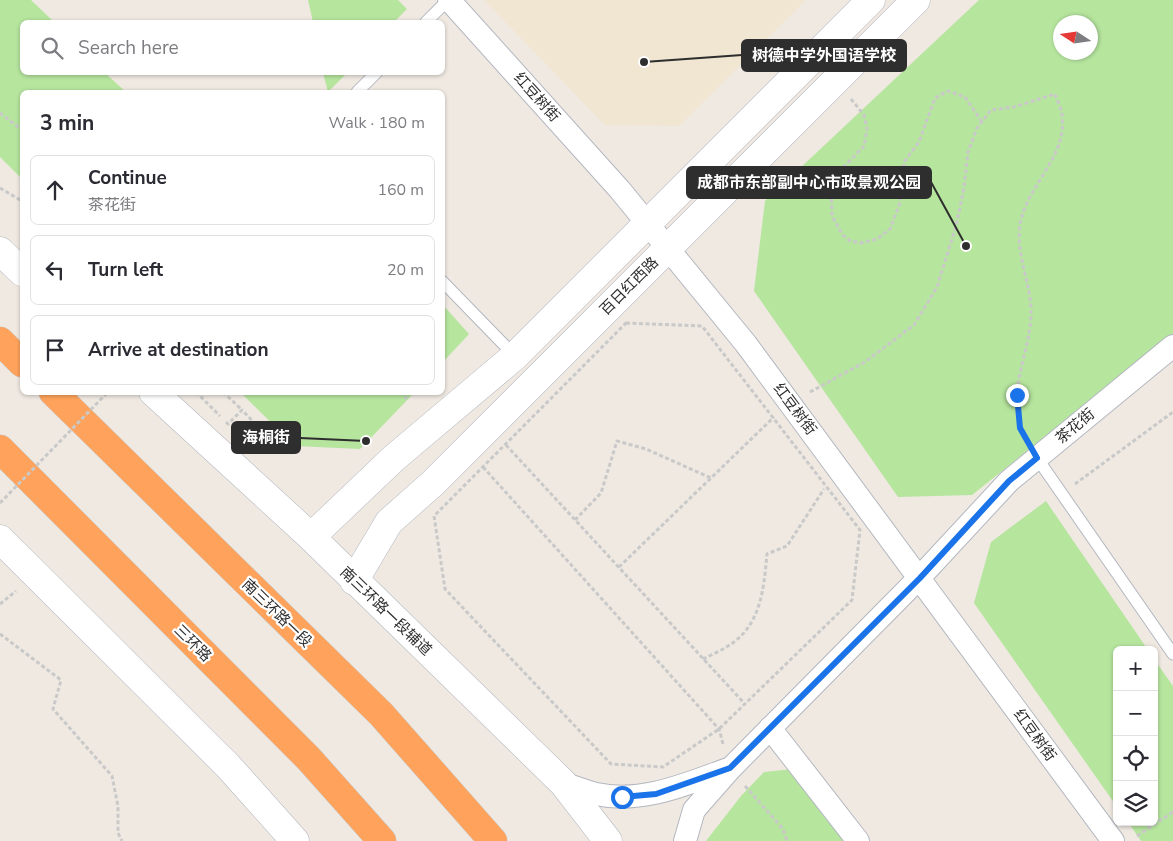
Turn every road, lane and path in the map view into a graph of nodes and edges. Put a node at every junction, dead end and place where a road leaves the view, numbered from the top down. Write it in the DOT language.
graph roads {
  1 [pos="448,0"];
  2 [pos="871,0"];
  3 [pos="916,0"];
  4 [pos="428,20"];
  5 [pos="374,75"];
  6 [pos="359,90"];
  7 [pos="851,98"];
  8 [pos="0,113"];
  9 [pos="982,122"];
  10 [pos="20,128"];
  11 [pos="0,188"];
  12 [pos="20,201"];
  13 [pos="648,224"];
  14 [pos="668,248"];
  15 [pos="0,252"];
  16 [pos="20,270"];
  17 [pos="445,284"];
  18 [pos="0,341"];
  19 [pos="1173,346"];
  20 [pos="515,356"];
  21 [pos="20,361"];
  22 [pos="56,395"];
  23 [pos="105,395"];
  24 [pos="156,395"];
  25 [pos="199,395"];
  26 [pos="227,395"];
  27 [pos="403,395"];
  28 [pos="407,399"];
  29 [pos="790,403"];
  30 [pos="242,410"];
  31 [pos="1173,412"];
  32 [pos="773,418"];
  33 [pos="506,445"];
  34 [pos="0,448"];
  35 [pos="1037,458"];
  36 [pos="233,466"];
  37 [pos="483,467"];
  38 [pos="711,478"];
  39 [pos="826,486"];
  40 [pos="1062,494"];
  41 [pos="0,503"];
  42 [pos="575,520"];
  43 [pos="311,537"];
  44 [pos="0,539"];
  45 [pos="619,567"];
  46 [pos="920,578"];
  47 [pos="354,581"];
  48 [pos="0,634"];
  49 [pos="1173,654"];
  50 [pos="704,659"];
  51 [pos="745,704"];
  52 [pos="770,728"];
  53 [pos="719,729"];
  54 [pos="730,768"];
  55 [pos="563,783"];
  56 [pos="1173,812"];
  57 [pos="1137,836"];
  58 [pos="122,841"];
  59 [pos="295,841"];
  60 [pos="382,841"];
  61 [pos="493,841"];
  62 [pos="608,841"];
  63 [pos="685,841"];
  64 [pos="786,841"];
  65 [pos="858,841"];
  66 [pos="1113,841"];
  1 -- 4 [label="lane"];
  1 -- 13 [label="street, 红豆树街"];
  2 -- 13 [label="street, 百日红西路"];
  3 -- 14 [label="street, 百日红西路"];
  5 -- 6 [label="lane"];
  7 -- 9 [label="path"];
  8 -- 10 [label="path"];
  9 -- 29 [label="path"];
  9 -- 35 [label="path"];
  11 -- 12 [label="path"];
  13 -- 14 [label="street, 红豆树街"];
  13 -- 20 [label="street, 百日红西路"];
  14 -- 29 [label="street, 红豆树街"];
  14 -- 47 [label="street, 百日红西路"];
  15 -- 16 [label="street"];
  17 -- 20 [label="lane"];
  18 -- 21 [label="highway"];
  19 -- 35 [label="street, 茶花街"];
  20 -- 43 [label="street, 百日红西路"];
  22 -- 61 [label="highway, 南三环路一段"];
  23 -- 41 [label="path, bridge"];
  24 -- 36 [label="street, 南三环路一段辅道"];
  25 -- 30 [label="path"];
  26 -- 30 [label="path"];
  27 -- 28 [label="path"];
  29 -- 32 [label="path"];
  29 -- 46 [label="street, 红豆树街"];
  30 -- 36 [label="path"];
  31 -- 40 [label="path"];
  32 -- 33 [label="path"];
  32 -- 38 [label="path"];
  32 -- 39 [label="path"];
  33 -- 37 [label="path"];
  33 -- 42 [label="path"];
  34 -- 60 [label="highway, 三环路"];
  35 -- 40 [label="lane"];
  35 -- 46 [label="street, 茶花街"];
  36 -- 43 [label="street, 南三环路一段辅道"];
  37 -- 53 [label="path"];
  37 -- 53 [label="path"];
  38 -- 42 [label="path"];
  38 -- 45 [label="path"];
  39 -- 50 [label="path"];
  39 -- 51 [label="path"];
  40 -- 49 [label="lane"];
  42 -- 45 [label="path"];
  43 -- 47 [label="street, 南三环路一段辅道"];
  44 -- 59 [label="street"];
  45 -- 50 [label="path"];
  46 -- 52 [label="street, 茶花街"];
  46 -- 66 [label="street, 红豆树街"];
  47 -- 55 [label="street, 南三环路一段辅道"];
  48 -- 58 [label="path"];
  50 -- 51 [label="path"];
  51 -- 53 [label="path"];
  52 -- 54 [label="street, 茶花街"];
  52 -- 65 [label="street"];
  53 -- 54 [label="path"];
  54 -- 55 [label="street, 茶花街"];
  54 -- 63 [label="street, 茶花街"];
  54 -- 64 [label="path"];
  55 -- 62 [label="street, 南三环路一段辅道"];
  56 -- 57 [label="path"];
}
